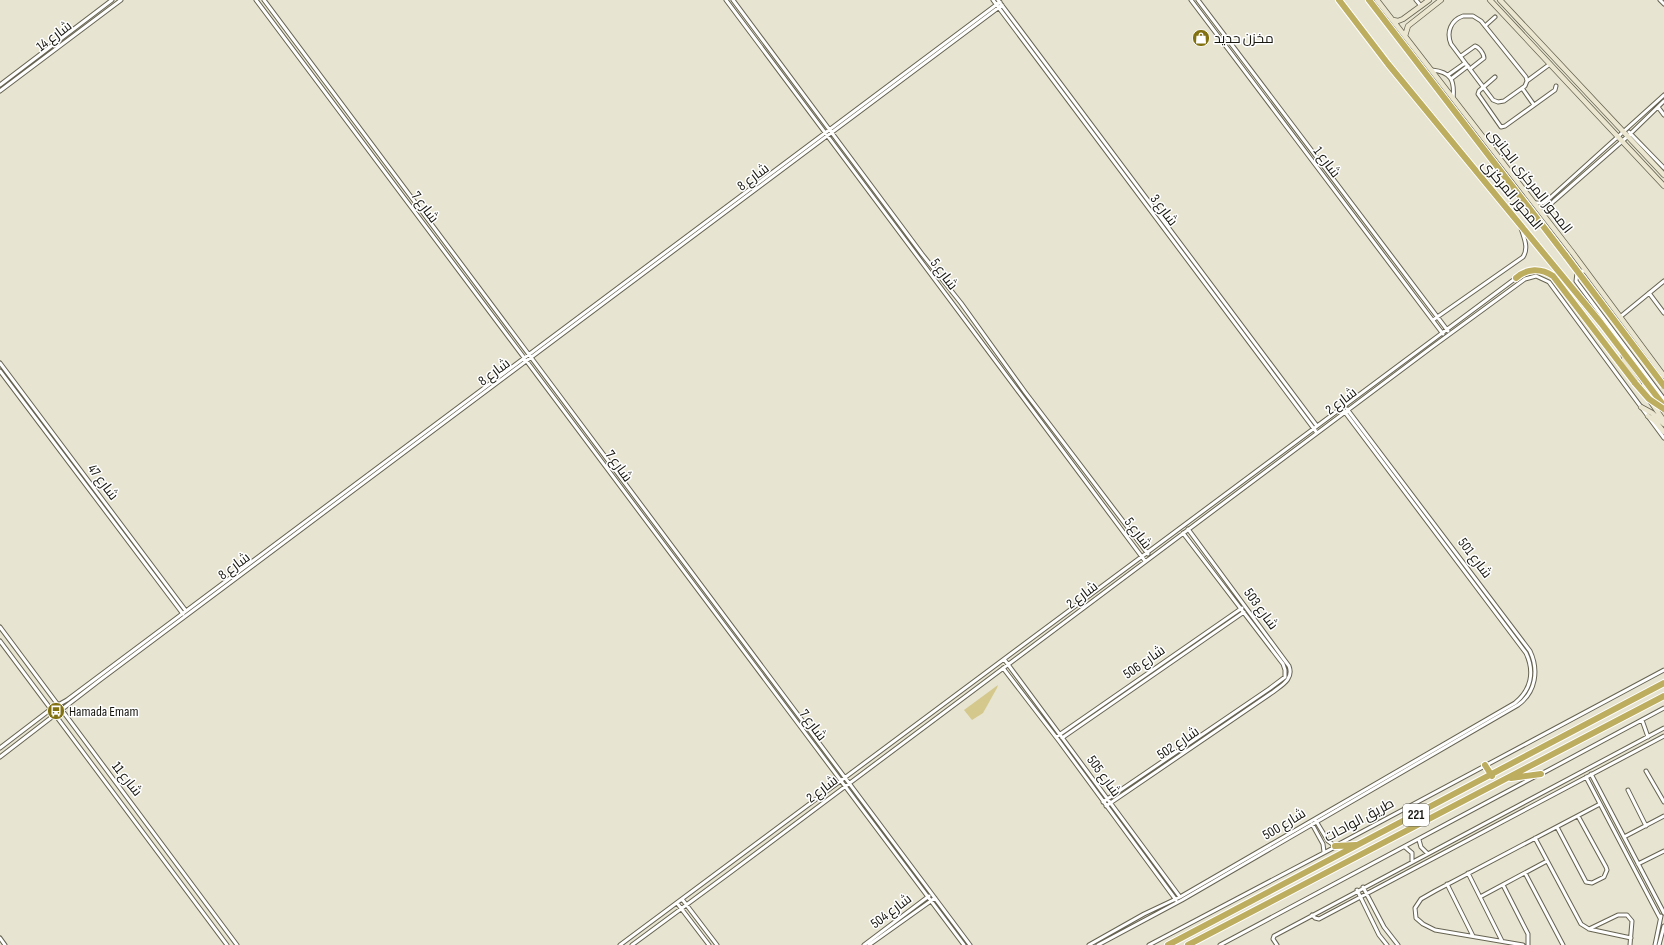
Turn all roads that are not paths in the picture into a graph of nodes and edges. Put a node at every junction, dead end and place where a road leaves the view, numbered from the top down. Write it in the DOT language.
graph roads {
  1 [pos="112,0"];
  2 [pos="121,0"];
  3 [pos="256,0"];
  4 [pos="264,0"];
  5 [pos="726,0"];
  6 [pos="733,0"];
  7 [pos="993,0"];
  8 [pos="1191,0"];
  9 [pos="1198,0"];
  10 [pos="1339,0"];
  11 [pos="1369,0"];
  12 [pos="1377,0"];
  13 [pos="1416,0"];
  14 [pos="1429,0"];
  15 [pos="1441,0"];
  16 [pos="1490,0"];
  17 [pos="1500,0"];
  18 [pos="1660,0"];
  19 [pos="998,2"];
  20 [pos="1422,3"];
  21 [pos="1664,4"];
  22 [pos="1000,7"];
  23 [pos="1408,16"];
  24 [pos="1496,17"];
  25 [pos="1393,20"];
  26 [pos="1412,22"];
  27 [pos="1486,26"];
  28 [pos="1405,36"];
  29 [pos="1538,40"];
  30 [pos="1532,45"];
  31 [pos="1547,50"];
  32 [pos="1540,54"];
  33 [pos="1461,56"];
  34 [pos="1550,64"];
  35 [pos="1248,66"];
  36 [pos="1468,66"];
  37 [pos="1244,69"];
  38 [pos="1432,70"];
  39 [pos="1448,75"];
  40 [pos="1495,77"];
  41 [pos="1451,79"];
  42 [pos="1527,81"];
  43 [pos="0,85"];
  44 [pos="1556,86"];
  45 [pos="1483,87"];
  46 [pos="1522,88"];
  47 [pos="0,91"];
  48 [pos="1664,95"];
  49 [pos="1453,99"];
  50 [pos="1664,102"];
  51 [pos="1534,105"];
  52 [pos="1658,107"];
  53 [pos="1664,115"];
  54 [pos="831,131"];
  55 [pos="1625,131"];
  56 [pos="826,134"];
  57 [pos="1629,135"];
  58 [pos="1618,137"];
  59 [pos="1622,141"];
  60 [pos="1664,168"];
  61 [pos="1664,175"];
  62 [pos="1664,186"];
  63 [pos="1347,197"];
  64 [pos="1551,197"];
  65 [pos="1343,200"];
  66 [pos="1554,201"];
  67 [pos="1534,203"];
  68 [pos="1544,216"];
  69 [pos="1519,222"];
  70 [pos="1586,271"];
  71 [pos="1516,278"];
  72 [pos="1664,281"];
  73 [pos="1649,294"];
  74 [pos="1664,313"];
  75 [pos="972,317"];
  76 [pos="1438,317"];
  77 [pos="1620,317"];
  78 [pos="1433,320"];
  79 [pos="966,321"];
  80 [pos="1446,329"];
  81 [pos="1442,332"];
  82 [pos="1450,334"];
  83 [pos="1445,337"];
  84 [pos="1623,352"];
  85 [pos="529,356"];
  86 [pos="524,357"];
  87 [pos="527,361"];
  88 [pos="0,363"];
  89 [pos="1664,367"];
  90 [pos="1659,370"];
  91 [pos="0,371"];
  92 [pos="1664,375"];
  93 [pos="1664,386"];
  94 [pos="1664,399"];
  95 [pos="1343,407"];
  96 [pos="1641,407"];
  97 [pos="1664,407"];
  98 [pos="1346,411"];
  99 [pos="1648,416"];
  100 [pos="1664,421"];
  101 [pos="1664,424"];
  102 [pos="1317,426"];
  103 [pos="1313,429"];
  104 [pos="1320,431"];
  105 [pos="1664,432"];
  106 [pos="1317,433"];
  107 [pos="1664,438"];
  108 [pos="1188,529"];
  109 [pos="1183,533"];
  110 [pos="1147,552"];
  111 [pos="1142,556"];
  112 [pos="1151,557"];
  113 [pos="1145,561"];
  114 [pos="1245,606"];
  115 [pos="1240,609"];
  116 [pos="1248,610"];
  117 [pos="184,612"];
  118 [pos="1243,613"];
  119 [pos="187,615"];
  120 [pos="0,627"];
  121 [pos="1210,629"];
  122 [pos="1213,633"];
  123 [pos="1270,640"];
  124 [pos="0,641"];
  125 [pos="1266,643"];
  126 [pos="1004,659"];
  127 [pos="1008,664"];
  128 [pos="1003,668"];
  129 [pos="1664,670"];
  130 [pos="1664,683"];
  131 [pos="1664,696"];
  132 [pos="1262,697"];
  133 [pos="58,705"];
  134 [pos="1664,708"];
  135 [pos="51,709"];
  136 [pos="62,710"];
  137 [pos="1235,712"];
  138 [pos="56,715"];
  139 [pos="1238,716"];
  140 [pos="1490,720"];
  141 [pos="1642,720"];
  142 [pos="1664,728"];
  143 [pos="1059,735"];
  144 [pos="1648,736"];
  145 [pos="1056,737"];
  146 [pos="1663,737"];
  147 [pos="1062,738"];
  148 [pos="1059,741"];
  149 [pos="1664,743"];
  150 [pos="0,748"];
  151 [pos="1432,751"];
  152 [pos="1434,755"];
  153 [pos="0,757"];
  154 [pos="1485,765"];
  155 [pos="1646,771"];
  156 [pos="1541,774"];
  157 [pos="1591,774"];
  158 [pos="1492,776"];
  159 [pos="845,777"];
  160 [pos="1586,777"];
  161 [pos="1505,779"];
  162 [pos="841,780"];
  163 [pos="1565,780"];
  164 [pos="849,782"];
  165 [pos="1376,783"];
  166 [pos="845,786"];
  167 [pos="1379,787"];
  168 [pos="1568,787"];
  169 [pos="1628,790"];
  170 [pos="1355,795"];
  171 [pos="1107,799"];
  172 [pos="1357,799"];
  173 [pos="1103,802"];
  174 [pos="1664,802"];
  175 [pos="1110,804"];
  176 [pos="1600,804"];
  177 [pos="1106,806"];
  178 [pos="1578,816"];
  179 [pos="1664,816"];
  180 [pos="1315,818"];
  181 [pos="1310,821"];
  182 [pos="1317,822"];
  183 [pos="1313,825"];
  184 [pos="1646,826"];
  185 [pos="1557,827"];
  186 [pos="1287,835"];
  187 [pos="1624,837"];
  188 [pos="1535,838"];
  189 [pos="1289,839"];
  190 [pos="1419,840"];
  191 [pos="1358,845"];
  192 [pos="1335,846"];
  193 [pos="1405,847"];
  194 [pos="1664,851"];
  195 [pos="1324,852"];
  196 [pos="1427,853"];
  197 [pos="1547,861"];
  198 [pos="1412,862"];
  199 [pos="1638,864"];
  200 [pos="725,867"];
  201 [pos="730,873"];
  202 [pos="1468,873"];
  203 [pos="1525,873"];
  204 [pos="1447,884"];
  205 [pos="1503,885"];
  206 [pos="1364,887"];
  207 [pos="1357,890"];
  208 [pos="1366,893"];
  209 [pos="932,894"];
  210 [pos="1360,896"];
  211 [pos="1480,896"];
  212 [pos="927,898"];
  213 [pos="935,898"];
  214 [pos="682,899"];
  215 [pos="1181,899"];
  216 [pos="930,901"];
  217 [pos="1177,901"];
  218 [pos="677,903"];
  219 [pos="686,904"];
  220 [pos="680,908"];
  221 [pos="1664,913"];
  222 [pos="1312,915"];
  223 [pos="904,917"];
  224 [pos="1660,918"];
  225 [pos="1664,926"];
  226 [pos="1589,929"];
  227 [pos="1473,936"];
  228 [pos="0,938"];
  229 [pos="1631,938"];
  230 [pos="1502,941"];
  231 [pos="1655,944"];
  232 [pos="1660,944"];
  233 [pos="5,945"];
  234 [pos="227,945"];
  235 [pos="237,945"];
  236 [pos="620,945"];
  237 [pos="632,945"];
  238 [pos="709,945"];
  239 [pos="717,945"];
  240 [pos="864,945"];
  241 [pos="869,945"];
  242 [pos="964,945"];
  243 [pos="970,945"];
  244 [pos="1089,945"];
  245 [pos="1098,945"];
  246 [pos="1149,945"];
  247 [pos="1168,945"];
  248 [pos="1188,945"];
  249 [pos="1220,945"];
  250 [pos="1276,945"];
  251 [pos="1387,945"];
  252 [pos="1398,945"];
  253 [pos="1523,945"];
  254 [pos="1528,945"];
  255 [pos="1563,945"];
  256 [pos="1630,945"];
  1 -- 43 [label="street, شارع 14"];
  2 -- 47 [label="street, شارع 14"];
  3 -- 86 [label="street, شارع 7"];
  4 -- 85 [label="street, شارع 7"];
  5 -- 56 [label="street, شارع 5"];
  6 -- 54 [label="street, شارع 5"];
  7 -- 19 [label="street, شارع 3"];
  8 -- 37 [label="street, شارع 1"];
  9 -- 35 [label="street, شارع 1"];
  10 -- 69 [label="highway, المحور المركزى"];
  11 -- 93 [label="highway, المحور المركزى, bridge"];
  12 -- 25 [label="street, المحور المركزى الجانبى"];
  13 -- 20 [label="street"];
  14 -- 20 [label="street"];
  15 -- 26 [label="street"];
  16 -- 30 [label="street"];
  17 -- 29 [label="street"];
  18 -- 21 [label="street"];
  19 -- 22 [label="street, شارع 3"];
  19 -- 54 [label="street, شارع 8"];
  20 -- 23 [label="street"];
  22 -- 54 [label="street, شارع 8"];
  22 -- 102 [label="street, شارع 3"];
  22 -- 103 [label="street, شارع 3"];
  23 -- 25 [label="street"];
  23 -- 26 [label="street"];
  24 -- 27 [label="street"];
  25 -- 28 [label="street, المحور المركزى الجانبى"];
  26 -- 28 [label="street"];
  27 -- 33 [label="street"];
  27 -- 42 [label="street"];
  28 -- 38 [label="street, المحور المركزى الجانبى"];
  29 -- 30 [label="street"];
  29 -- 31 [label="street"];
  30 -- 32 [label="street"];
  31 -- 32 [label="street"];
  31 -- 55 [label="street"];
  32 -- 34 [label="street"];
  33 -- 36 [label="street"];
  33 -- 36 [label="street"];
  34 -- 42 [label="street"];
  34 -- 58 [label="street"];
  35 -- 37 [label="street"];
  35 -- 63 [label="street, شارع 1"];
  36 -- 39 [label="street"];
  36 -- 41 [label="street"];
  36 -- 45 [label="street"];
  37 -- 65 [label="street, شارع 1"];
  38 -- 39 [label="street"];
  38 -- 49 [label="street, المحور المركزى الجانبى"];
  39 -- 41 [label="street"];
  40 -- 45 [label="street"];
  41 -- 49 [label="street"];
  42 -- 46 [label="street"];
  44 -- 51 [label="street"];
  45 -- 46 [label="street"];
  45 -- 51 [label="street"];
  46 -- 51 [label="street"];
  48 -- 55 [label="street"];
  49 -- 67 [label="street, المحور المركزى الجانبى"];
  50 -- 52 [label="street"];
  52 -- 53 [label="street"];
  52 -- 57 [label="street"];
  54 -- 56 [label="street, شارع 8"];
  54 -- 75 [label="street, شارع 5"];
  55 -- 57 [label="street"];
  55 -- 58 [label="street"];
  56 -- 79 [label="street, شارع 5"];
  56 -- 85 [label="street, شارع 8"];
  57 -- 59 [label="street"];
  57 -- 60 [label="street"];
  57 -- 61 [label="street"];
  58 -- 59 [label="street"];
  58 -- 64 [label="street"];
  59 -- 62 [label="street"];
  59 -- 66 [label="street"];
  63 -- 65 [label="street"];
  63 -- 76 [label="street, شارع 1"];
  64 -- 66 [label="street"];
  64 -- 67 [label="street"];
  65 -- 78 [label="street, شارع 1"];
  66 -- 68 [label="street"];
  67 -- 68 [label="street, المحور المركزى الجانبى"];
  68 -- 70 [label="street, المحور المركزى الجانبى"];
  69 -- 76 [label="street"];
  69 -- 84 [label="highway, المحور المركزى"];
  70 -- 77 [label="street, المحور المركزى الجانبى"];
  70 -- 94 [label="street"];
  71 -- 80 [label="street, شارع 2"];
  71 -- 97 [label="highway, bridge"];
  72 -- 73 [label="street"];
  73 -- 74 [label="street"];
  73 -- 77 [label="street"];
  75 -- 79 [label="street"];
  75 -- 110 [label="street, شارع 5"];
  76 -- 78 [label="street"];
  76 -- 80 [label="street, شارع 1"];
  77 -- 90 [label="street, المحور المركزى الجانبى"];
  78 -- 81 [label="street, شارع 1"];
  79 -- 111 [label="street, شارع 5"];
  80 -- 81 [label="street, شارع 2"];
  80 -- 82 [label="street, شارع 1"];
  81 -- 83 [label="street, شارع 1"];
  81 -- 95 [label="street, شارع 2"];
  82 -- 83 [label="street, شارع 2"];
  82 -- 96 [label="street, شارع 2"];
  83 -- 98 [label="street, شارع 2"];
  84 -- 97 [label="highway, المحور المركزى"];
  84 -- 100 [label="street"];
  85 -- 86 [label="street, شارع 8"];
  85 -- 87 [label="street, شارع 8"];
  85 -- 159 [label="street, شارع 7"];
  86 -- 87 [label="street, شارع 7"];
  86 -- 117 [label="street, شارع 8"];
  87 -- 119 [label="street, شارع 8"];
  87 -- 162 [label="street, شارع 7"];
  88 -- 117 [label="street, شارع 47"];
  89 -- 90 [label="street"];
  90 -- 92 [label="street, المحور المركزى الجانبى"];
  91 -- 117 [label="street, شارع 47"];
  95 -- 98 [label="street, شارع 501"];
  95 -- 102 [label="street, شارع 2"];
  96 -- 99 [label="street"];
  96 -- 101 [label="street"];
  98 -- 104 [label="street, شارع 2"];
  98 -- 140 [label="street, شارع 501"];
  99 -- 105 [label="street"];
  99 -- 107 [label="street"];
  102 -- 103 [label="street, شارع 2"];
  102 -- 104 [label="street, شارع 3"];
  103 -- 106 [label="street, شارع 3"];
  103 -- 110 [label="street, شارع 2"];
  104 -- 106 [label="street, شارع 2"];
  106 -- 108 [label="street, شارع 2"];
  108 -- 109 [label="street, شارع 2"];
  108 -- 114 [label="street, شارع 503"];
  109 -- 112 [label="street, شارع 2"];
  109 -- 115 [label="street, شارع 503"];
  110 -- 111 [label="street, شارع 2"];
  110 -- 112 [label="street, شارع 5"];
  111 -- 113 [label="street, شارع 5"];
  111 -- 126 [label="street, شارع 2"];
  112 -- 113 [label="street, شارع 2"];
  113 -- 127 [label="street, شارع 2"];
  114 -- 115 [label="street, شارع 506"];
  114 -- 116 [label="street, شارع 503"];
  115 -- 118 [label="street, شارع 503"];
  115 -- 121 [label="street, شارع 506"];
  116 -- 118 [label="street, شارع 506"];
  116 -- 123 [label="street, شارع 503"];
  117 -- 119 [label="street, شارع 47"];
  117 -- 133 [label="street, شارع 8"];
  118 -- 122 [label="street, شارع 506"];
  118 -- 125 [label="street, شارع 503"];
  119 -- 136 [label="street, شارع 8"];
  120 -- 133 [label="street, شارع 11"];
  121 -- 122 [label="street"];
  121 -- 143 [label="street, شارع 506"];
  122 -- 147 [label="street, شارع 506"];
  123 -- 125 [label="street"];
  123 -- 132 [label="street, شارع 503"];
  124 -- 135 [label="street, شارع 11"];
  125 -- 132 [label="street, شارع 503"];
  126 -- 127 [label="street, شارع 505"];
  126 -- 159 [label="street, شارع 2"];
  127 -- 128 [label="street, شارع 2"];
  127 -- 143 [label="street, شارع 505"];
  128 -- 145 [label="street, شارع 505"];
  128 -- 164 [label="street, شارع 2"];
  129 -- 154 [label="street, طريق الواحات / 221"];
  130 -- 158 [label="highway, طريق الواحات / 221"];
  131 -- 161 [label="highway, 221"];
  132 -- 137 [label="street, شارع 502"];
  132 -- 139 [label="street, شارع 502"];
  133 -- 135 [label="street, شارع 8"];
  133 -- 136 [label="street, شارع 11"];
  134 -- 141 [label="street, 221"];
  135 -- 138 [label="street, شارع 11"];
  135 -- 150 [label="street, شارع 8"];
  136 -- 138 [label="street, شارع 8"];
  136 -- 235 [label="street, شارع 11"];
  137 -- 139 [label="street"];
  137 -- 171 [label="street, شارع 502"];
  138 -- 153 [label="street, شارع 8"];
  138 -- 234 [label="street, شارع 11"];
  139 -- 175 [label="street, شارع 502"];
  140 -- 151 [label="street, شارع 500"];
  140 -- 152 [label="street, شارع 500"];
  141 -- 144 [label="street"];
  141 -- 156 [label="street, 221"];
  142 -- 144 [label="street"];
  143 -- 145 [label="street, شارع 506"];
  143 -- 147 [label="street, شارع 505"];
  144 -- 163 [label="street"];
  145 -- 148 [label="street, شارع 505"];
  146 -- 149 [label="street"];
  146 -- 157 [label="street"];
  147 -- 148 [label="street, شارع 506"];
  147 -- 171 [label="street, شارع 505"];
  148 -- 173 [label="street, شارع 505"];
  151 -- 152 [label="street"];
  151 -- 165 [label="street, شارع 500"];
  152 -- 167 [label="street, شارع 500"];
  154 -- 158 [label="highway"];
  154 -- 192 [label="street, طريق الواحات / 221"];
  155 -- 174 [label="street"];
  156 -- 161 [label="highway"];
  156 -- 190 [label="street, 221"];
  157 -- 160 [label="street"];
  157 -- 187 [label="street"];
  158 -- 191 [label="highway, طريق الواحات / 221"];
  159 -- 162 [label="street, شارع 2"];
  159 -- 164 [label="street, شارع 7"];
  160 -- 168 [label="street"];
  160 -- 176 [label="street"];
  161 -- 248 [label="highway, 221"];
  162 -- 166 [label="street, شارع 7"];
  162 -- 200 [label="street, شارع 2"];
  163 -- 168 [label="street"];
  163 -- 196 [label="street"];
  164 -- 166 [label="street, شارع 2"];
  164 -- 209 [label="street, شارع 7"];
  165 -- 167 [label="street"];
  165 -- 170 [label="street, شارع 500"];
  166 -- 201 [label="street, شارع 2"];
  166 -- 212 [label="street, شارع 7"];
  167 -- 172 [label="street, شارع 500"];
  168 -- 208 [label="street"];
  169 -- 184 [label="street"];
  170 -- 172 [label="street"];
  170 -- 180 [label="street, شارع 500"];
  171 -- 173 [label="street, شارع 502"];
  171 -- 175 [label="street, شارع 505"];
  172 -- 182 [label="street, شارع 500"];
  173 -- 177 [label="street, شارع 505"];
  175 -- 177 [label="street, شارع 502"];
  175 -- 215 [label="street, شارع 505"];
  176 -- 178 [label="street"];
  176 -- 224 [label="street"];
  177 -- 217 [label="street, شارع 505"];
  178 -- 185 [label="street"];
  178 -- 185 [label="street"];
  179 -- 184 [label="street"];
  180 -- 181 [label="street, شارع 500"];
  180 -- 182 [label="street"];
  181 -- 183 [label="street"];
  181 -- 186 [label="street, شارع 500"];
  182 -- 183 [label="street, شارع 500"];
  182 -- 192 [label="street"];
  183 -- 189 [label="street, شارع 500"];
  183 -- 195 [label="street"];
  184 -- 187 [label="street"];
  185 -- 188 [label="street"];
  186 -- 189 [label="street"];
  186 -- 215 [label="street, شارع 500"];
  187 -- 199 [label="street"];
  188 -- 197 [label="street"];
  188 -- 202 [label="street"];
  189 -- 215 [label="street, شارع 500"];
  190 -- 193 [label="street, 221"];
  190 -- 196 [label="street"];
  191 -- 192 [label="highway"];
  191 -- 247 [label="highway, طريق الواحات / 221"];
  192 -- 195 [label="street, طريق الواحات / 221"];
  193 -- 198 [label="street"];
  193 -- 249 [label="street, 221"];
  194 -- 199 [label="street"];
  195 -- 246 [label="street, طريق الواحات / 221"];
  196 -- 198 [label="street"];
  197 -- 203 [label="street"];
  197 -- 226 [label="street"];
  198 -- 206 [label="street"];
  199 -- 221 [label="street"];
  200 -- 201 [label="street"];
  200 -- 214 [label="street, شارع 2"];
  201 -- 219 [label="street, شارع 2"];
  202 -- 204 [label="street"];
  202 -- 211 [label="street"];
  203 -- 205 [label="street"];
  203 -- 255 [label="street"];
  204 -- 227 [label="street"];
  204 -- 227 [label="street"];
  205 -- 211 [label="street"];
  205 -- 254 [label="street"];
  206 -- 207 [label="street"];
  206 -- 208 [label="street"];
  207 -- 210 [label="street"];
  207 -- 222 [label="street"];
  208 -- 210 [label="street"];
  208 -- 252 [label="street"];
  209 -- 212 [label="street, شارع 504"];
  209 -- 213 [label="street, شارع 7"];
  210 -- 222 [label="street"];
  210 -- 251 [label="street"];
  211 -- 230 [label="street"];
  212 -- 216 [label="street, شارع 7"];
  212 -- 223 [label="street, شارع 504"];
  213 -- 216 [label="street, شارع 504"];
  213 -- 243 [label="street, شارع 7"];
  214 -- 218 [label="street, شارع 2"];
  214 -- 219 [label="street"];
  215 -- 217 [label="street, شارع 500"];
  216 -- 223 [label="street, شارع 504"];
  216 -- 242 [label="street, شارع 7"];
  217 -- 244 [label="street, شارع 500"];
  217 -- 245 [label="street, شارع 500"];
  218 -- 220 [label="street"];
  218 -- 236 [label="street, شارع 2"];
  219 -- 220 [label="street, شارع 2"];
  219 -- 239 [label="street"];
  220 -- 237 [label="street, شارع 2"];
  220 -- 238 [label="street"];
  221 -- 224 [label="street"];
  222 -- 250 [label="street"];
  223 -- 240 [label="street, شارع 504"];
  223 -- 241 [label="street, شارع 504"];
  224 -- 231 [label="street"];
  225 -- 232 [label="street"];
  226 -- 229 [label="street"];
  226 -- 229 [label="street"];
  227 -- 230 [label="street"];
  228 -- 233 [label="street"];
  229 -- 256 [label="street"];
  230 -- 253 [label="street"];
  231 -- 232 [label="street"];
}
